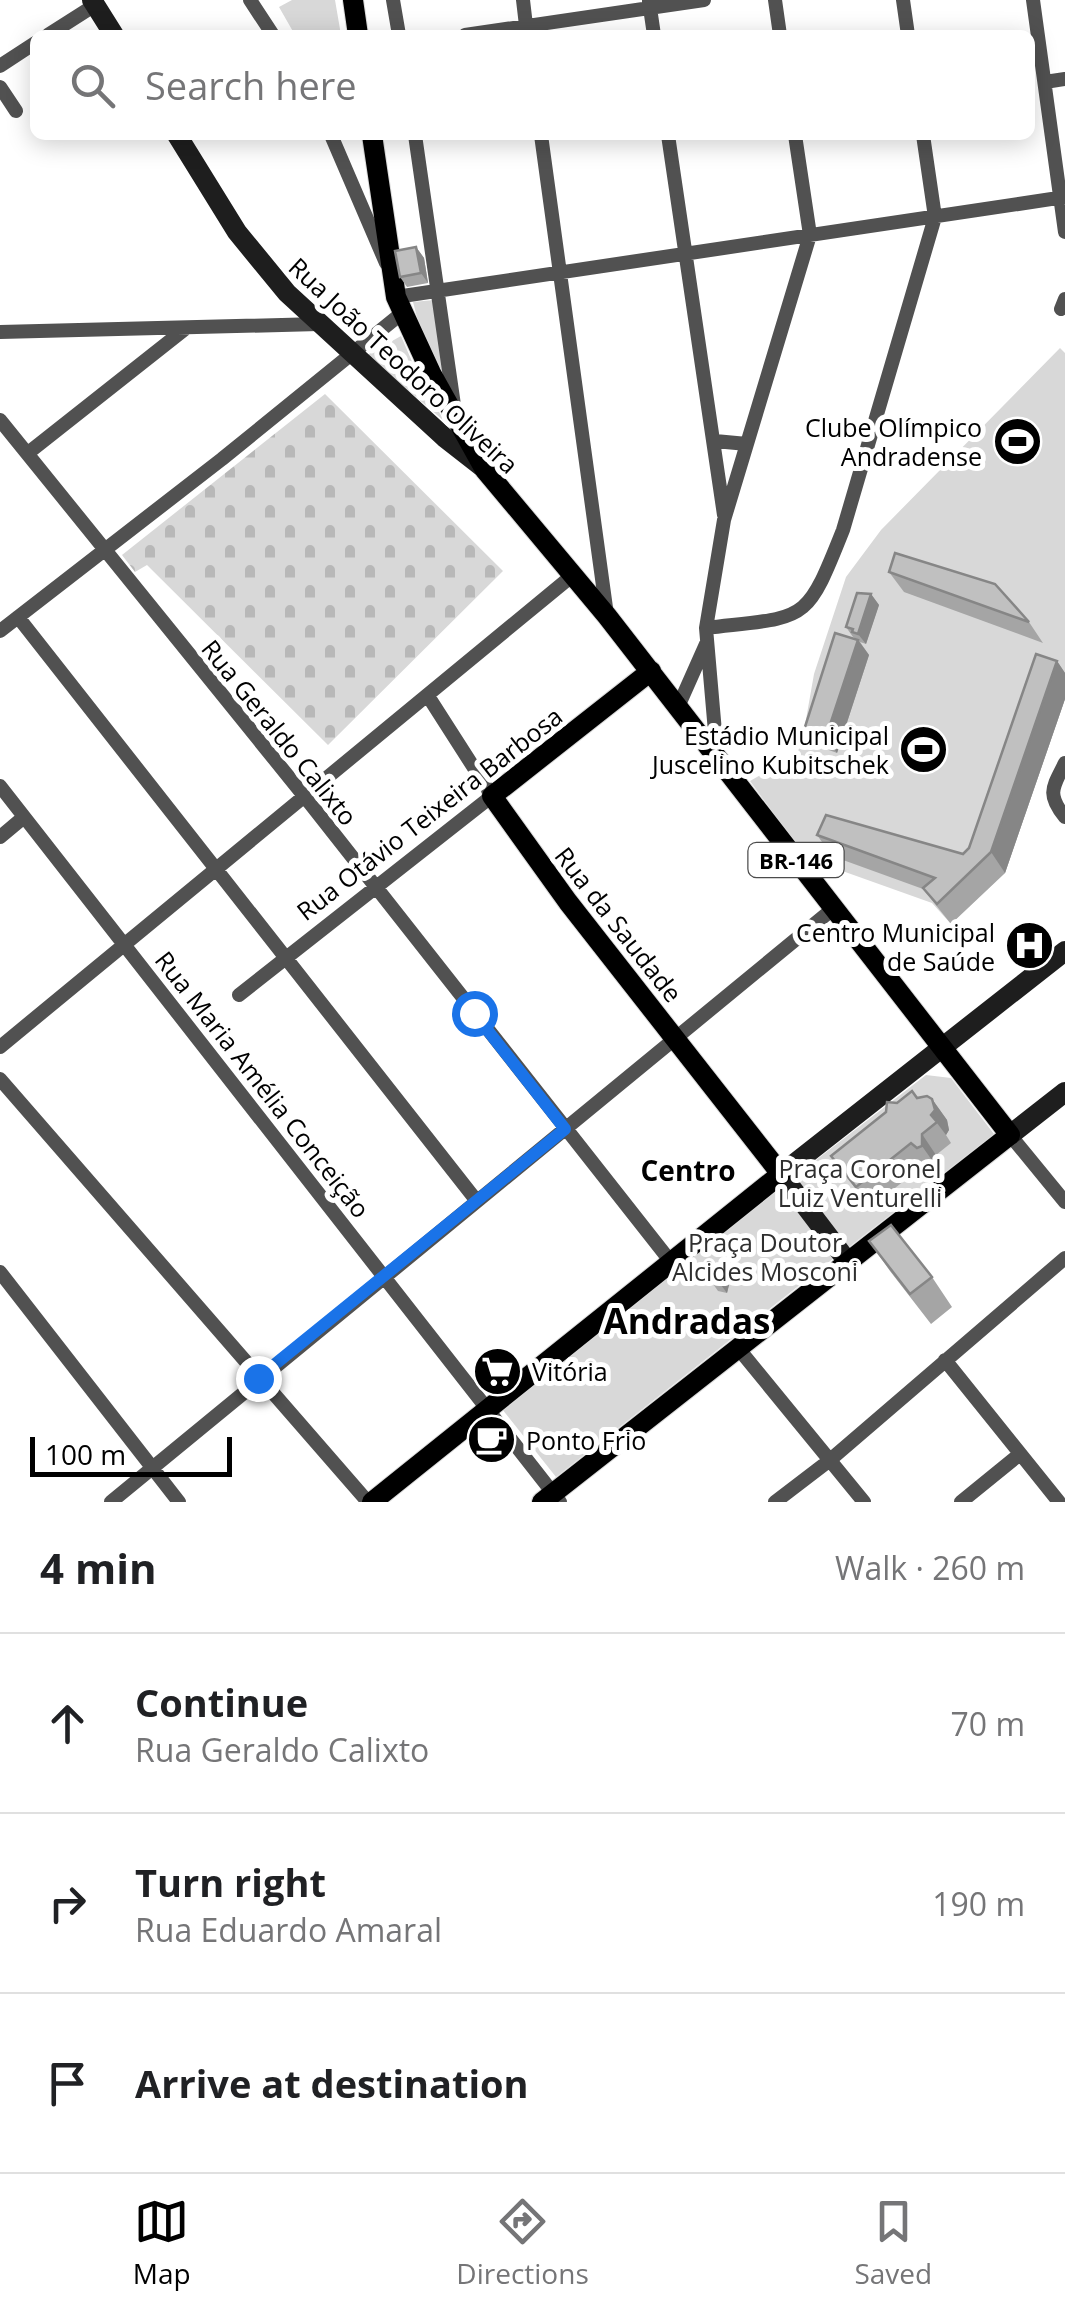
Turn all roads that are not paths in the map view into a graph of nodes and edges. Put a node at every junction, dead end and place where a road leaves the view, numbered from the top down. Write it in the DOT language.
graph roads {
  1 [pos="250,0"];
  2 [pos="354,0"];
  3 [pos="393,0"];
  4 [pos="523,0"];
  5 [pos="704,0"];
  6 [pos="775,0"];
  7 [pos="903,0"];
  8 [pos="1032,0"];
  9 [pos="94,2"];
  10 [pos="650,4"];
  11 [pos="55,30"];
  12 [pos="111,30"];
  13 [pos="270,30"];
  14 [pos="357,30"];
  15 [pos="399,30"];
  16 [pos="527,30"];
  17 [pos="653,30"];
  18 [pos="779,30"];
  19 [pos="907,30"];
  20 [pos="30,46"];
  21 [pos="0,66"];
  22 [pos="1065,79"];
  23 [pos="1045,82"];
  24 [pos="0,86"];
  25 [pos="16,111"];
  26 [pos="180,140"];
  27 [pos="333,140"];
  28 [pos="373,140"];
  29 [pos="417,140"];
  30 [pos="543,140"];
  31 [pos="669,140"];
  32 [pos="796,140"];
  33 [pos="924,140"];
  34 [pos="1063,197"];
  35 [pos="934,217"];
  36 [pos="1065,232"];
  37 [pos="810,235"];
  38 [pos="685,252"];
  39 [pos="560,272"];
  40 [pos="390,274"];
  41 [pos="439,290"];
  42 [pos="399,305"];
  43 [pos="319,324"];
  44 [pos="185,328"];
  45 [pos="0,332"];
  46 [pos="353,354"];
  47 [pos="455,418"];
  48 [pos="0,420"];
  49 [pos="714,441"];
  50 [pos="0,444"];
  51 [pos="747,444"];
  52 [pos="455,445"];
  53 [pos="25,450"];
  54 [pos="486,470"];
  55 [pos="724,520"];
  56 [pos="105,550"];
  57 [pos="573,575"];
  58 [pos="18,616"];
  59 [pos="607,616"];
  60 [pos="0,631"];
  61 [pos="706,636"];
  62 [pos="650,671"];
  63 [pos="428,696"];
  64 [pos="678,708"];
  65 [pos="718,760"];
  66 [pos="1065,763"];
  67 [pos="0,786"];
  68 [pos="304,796"];
  69 [pos="492,796"];
  70 [pos="1062,814"];
  71 [pos="24,817"];
  72 [pos="0,837"];
  73 [pos="216,868"];
  74 [pos="375,885"];
  75 [pos="834,908"];
  76 [pos="125,942"];
  77 [pos="1065,950"];
  78 [pos="286,958"];
  79 [pos="239,995"];
  80 [pos="676,1039"];
  81 [pos="0,1047"];
  82 [pos="944,1049"];
  83 [pos="0,1078"];
  84 [pos="1065,1092"];
  85 [pos="565,1129"];
  86 [pos="1010,1135"];
  87 [pos="781,1174"];
  88 [pos="476,1200"];
  89 [pos="1065,1202"];
  90 [pos="1065,1258"];
  91 [pos="671,1262"];
  92 [pos="848,1262"];
  93 [pos="0,1272"];
  94 [pos="383,1276"];
  95 [pos="738,1348"];
  96 [pos="945,1360"];
  97 [pos="258,1378"];
  98 [pos="489,1410"];
  99 [pos="1020,1454"];
  100 [pos="830,1460"];
  101 [pos="152,1468"];
  102 [pos="552,1499"];
  103 [pos="111,1502"];
  104 [pos="179,1502"];
  105 [pos="370,1502"];
  106 [pos="775,1502"];
  107 [pos="864,1502"];
  108 [pos="961,1502"];
  109 [pos="1059,1502"];
  1 -- 13 [label="street"];
  2 -- 14 [label="main road"];
  3 -- 15 [label="street"];
  4 -- 16 [label="street"];
  5 -- 10 [label="street"];
  6 -- 18 [label="street"];
  7 -- 19 [label="street"];
  8 -- 23 [label="street"];
  9 -- 11 [label="street"];
  9 -- 12 [label="main road"];
  10 -- 16 [label="street"];
  10 -- 17 [label="street"];
  20 -- 21 [label="street"];
  22 -- 23 [label="street"];
  23 -- 34 [label="street"];
  24 -- 25 [label="street"];
  26 -- 43 [label="main road, Rua João Teodoro Oliveira"];
  27 -- 40 [label="street"];
  28 -- 40 [label="main road, BR-146"];
  29 -- 41 [label="street"];
  30 -- 39 [label="street"];
  31 -- 38 [label="street"];
  32 -- 37 [label="street"];
  33 -- 35 [label="street"];
  34 -- 35 [label="street"];
  34 -- 36 [label="street"];
  35 -- 37 [label="street"];
  35 -- 61 [label="street"];
  37 -- 38 [label="street"];
  37 -- 51 [label="street"];
  38 -- 39 [label="street"];
  38 -- 49 [label="street"];
  39 -- 41 [label="street"];
  39 -- 59 [label="street"];
  40 -- 42 [label="main road, BR-146"];
  41 -- 42 [label="street"];
  41 -- 47 [label="street"];
  42 -- 46 [label="street"];
  42 -- 47 [label="main road, BR-146"];
  43 -- 44 [label="street"];
  43 -- 46 [label="main road, Rua João Teodoro Oliveira"];
  44 -- 45 [label="street"];
  44 -- 53 [label="street"];
  46 -- 52 [label="main road, Rua João Teodoro Oliveira"];
  46 -- 56 [label="street"];
  47 -- 52 [label="street"];
  47 -- 54 [label="main road, BR-146"];
  48 -- 53 [label="street, Rua Geraldo Calixto"];
  49 -- 51 [label="street"];
  49 -- 55 [label="street"];
  50 -- 53 [label="street"];
  51 -- 55 [label="street"];
  52 -- 54 [label="main road, Rua João Teodoro Oliveira"];
  53 -- 56 [label="street, Rua Geraldo Calixto"];
  54 -- 57 [label="main road, Rua João Teodoro Oliveira / BR-146"];
  55 -- 61 [label="street"];
  56 -- 58 [label="street"];
  56 -- 68 [label="street, Rua Geraldo Calixto"];
  57 -- 59 [label="main road, BR-146"];
  57 -- 63 [label="street"];
  58 -- 60 [label="street"];
  58 -- 73 [label="street"];
  59 -- 62 [label="main road, BR-146"];
  61 -- 64 [label="street"];
  61 -- 65 [label="street"];
  62 -- 64 [label="main road, BR-146"];
  62 -- 69 [label="main road, Rua Otávio Teixeira Barbosa"];
  63 -- 68 [label="street"];
  63 -- 69 [label="street, Rua da Saudade"];
  64 -- 65 [label="main road, BR-146"];
  65 -- 75 [label="main road, BR-146"];
  66 -- 70 [label="street"];
  67 -- 71 [label="street, Rua Maria Amélia Conceição"];
  68 -- 73 [label="street"];
  68 -- 74 [label="street, Rua Geraldo Calixto"];
  69 -- 74 [label="street, Rua Otávio Teixeira Barbosa"];
  69 -- 80 [label="main road, Rua da Saudade"];
  71 -- 72 [label="street"];
  71 -- 76 [label="street, Rua Maria Amélia Conceição"];
  73 -- 76 [label="street"];
  73 -- 78 [label="street"];
  74 -- 78 [label="street, Rua Otávio Teixeira Barbosa"];
  74 -- 85 [label="street, Rua Geraldo Calixto"];
  75 -- 80 [label="street"];
  75 -- 82 [label="main road, BR-146"];
  76 -- 81 [label="street"];
  76 -- 94 [label="street, Rua Maria Amélia Conceição"];
  77 -- 82 [label="main road"];
  78 -- 79 [label="street, Rua Otávio Teixeira Barbosa"];
  78 -- 88 [label="street"];
  80 -- 85 [label="street"];
  80 -- 87 [label="main road, Rua da Saudade"];
  82 -- 86 [label="main road, BR-146"];
  82 -- 87 [label="main road"];
  83 -- 97 [label="street"];
  84 -- 86 [label="main road"];
  85 -- 88 [label="street"];
  85 -- 91 [label="street, Rua Geraldo Calixto"];
  86 -- 89 [label="street"];
  86 -- 92 [label="main road"];
  87 -- 91 [label="main road"];
  87 -- 92 [label="main road"];
  88 -- 94 [label="street"];
  90 -- 96 [label="street"];
  91 -- 98 [label="main road"];
  92 -- 95 [label="main road"];
  93 -- 101 [label="street"];
  94 -- 97 [label="street"];
  94 -- 98 [label="street, Rua Maria Amélia Conceição"];
  95 -- 100 [label="street"];
  95 -- 102 [label="main road"];
  96 -- 99 [label="street"];
  96 -- 100 [label="street"];
  97 -- 101 [label="street"];
  97 -- 105 [label="street"];
  98 -- 102 [label="street"];
  98 -- 105 [label="main road"];
  99 -- 108 [label="street"];
  99 -- 109 [label="street"];
  100 -- 106 [label="street"];
  100 -- 107 [label="street"];
  101 -- 103 [label="street"];
  101 -- 104 [label="street"];
}
